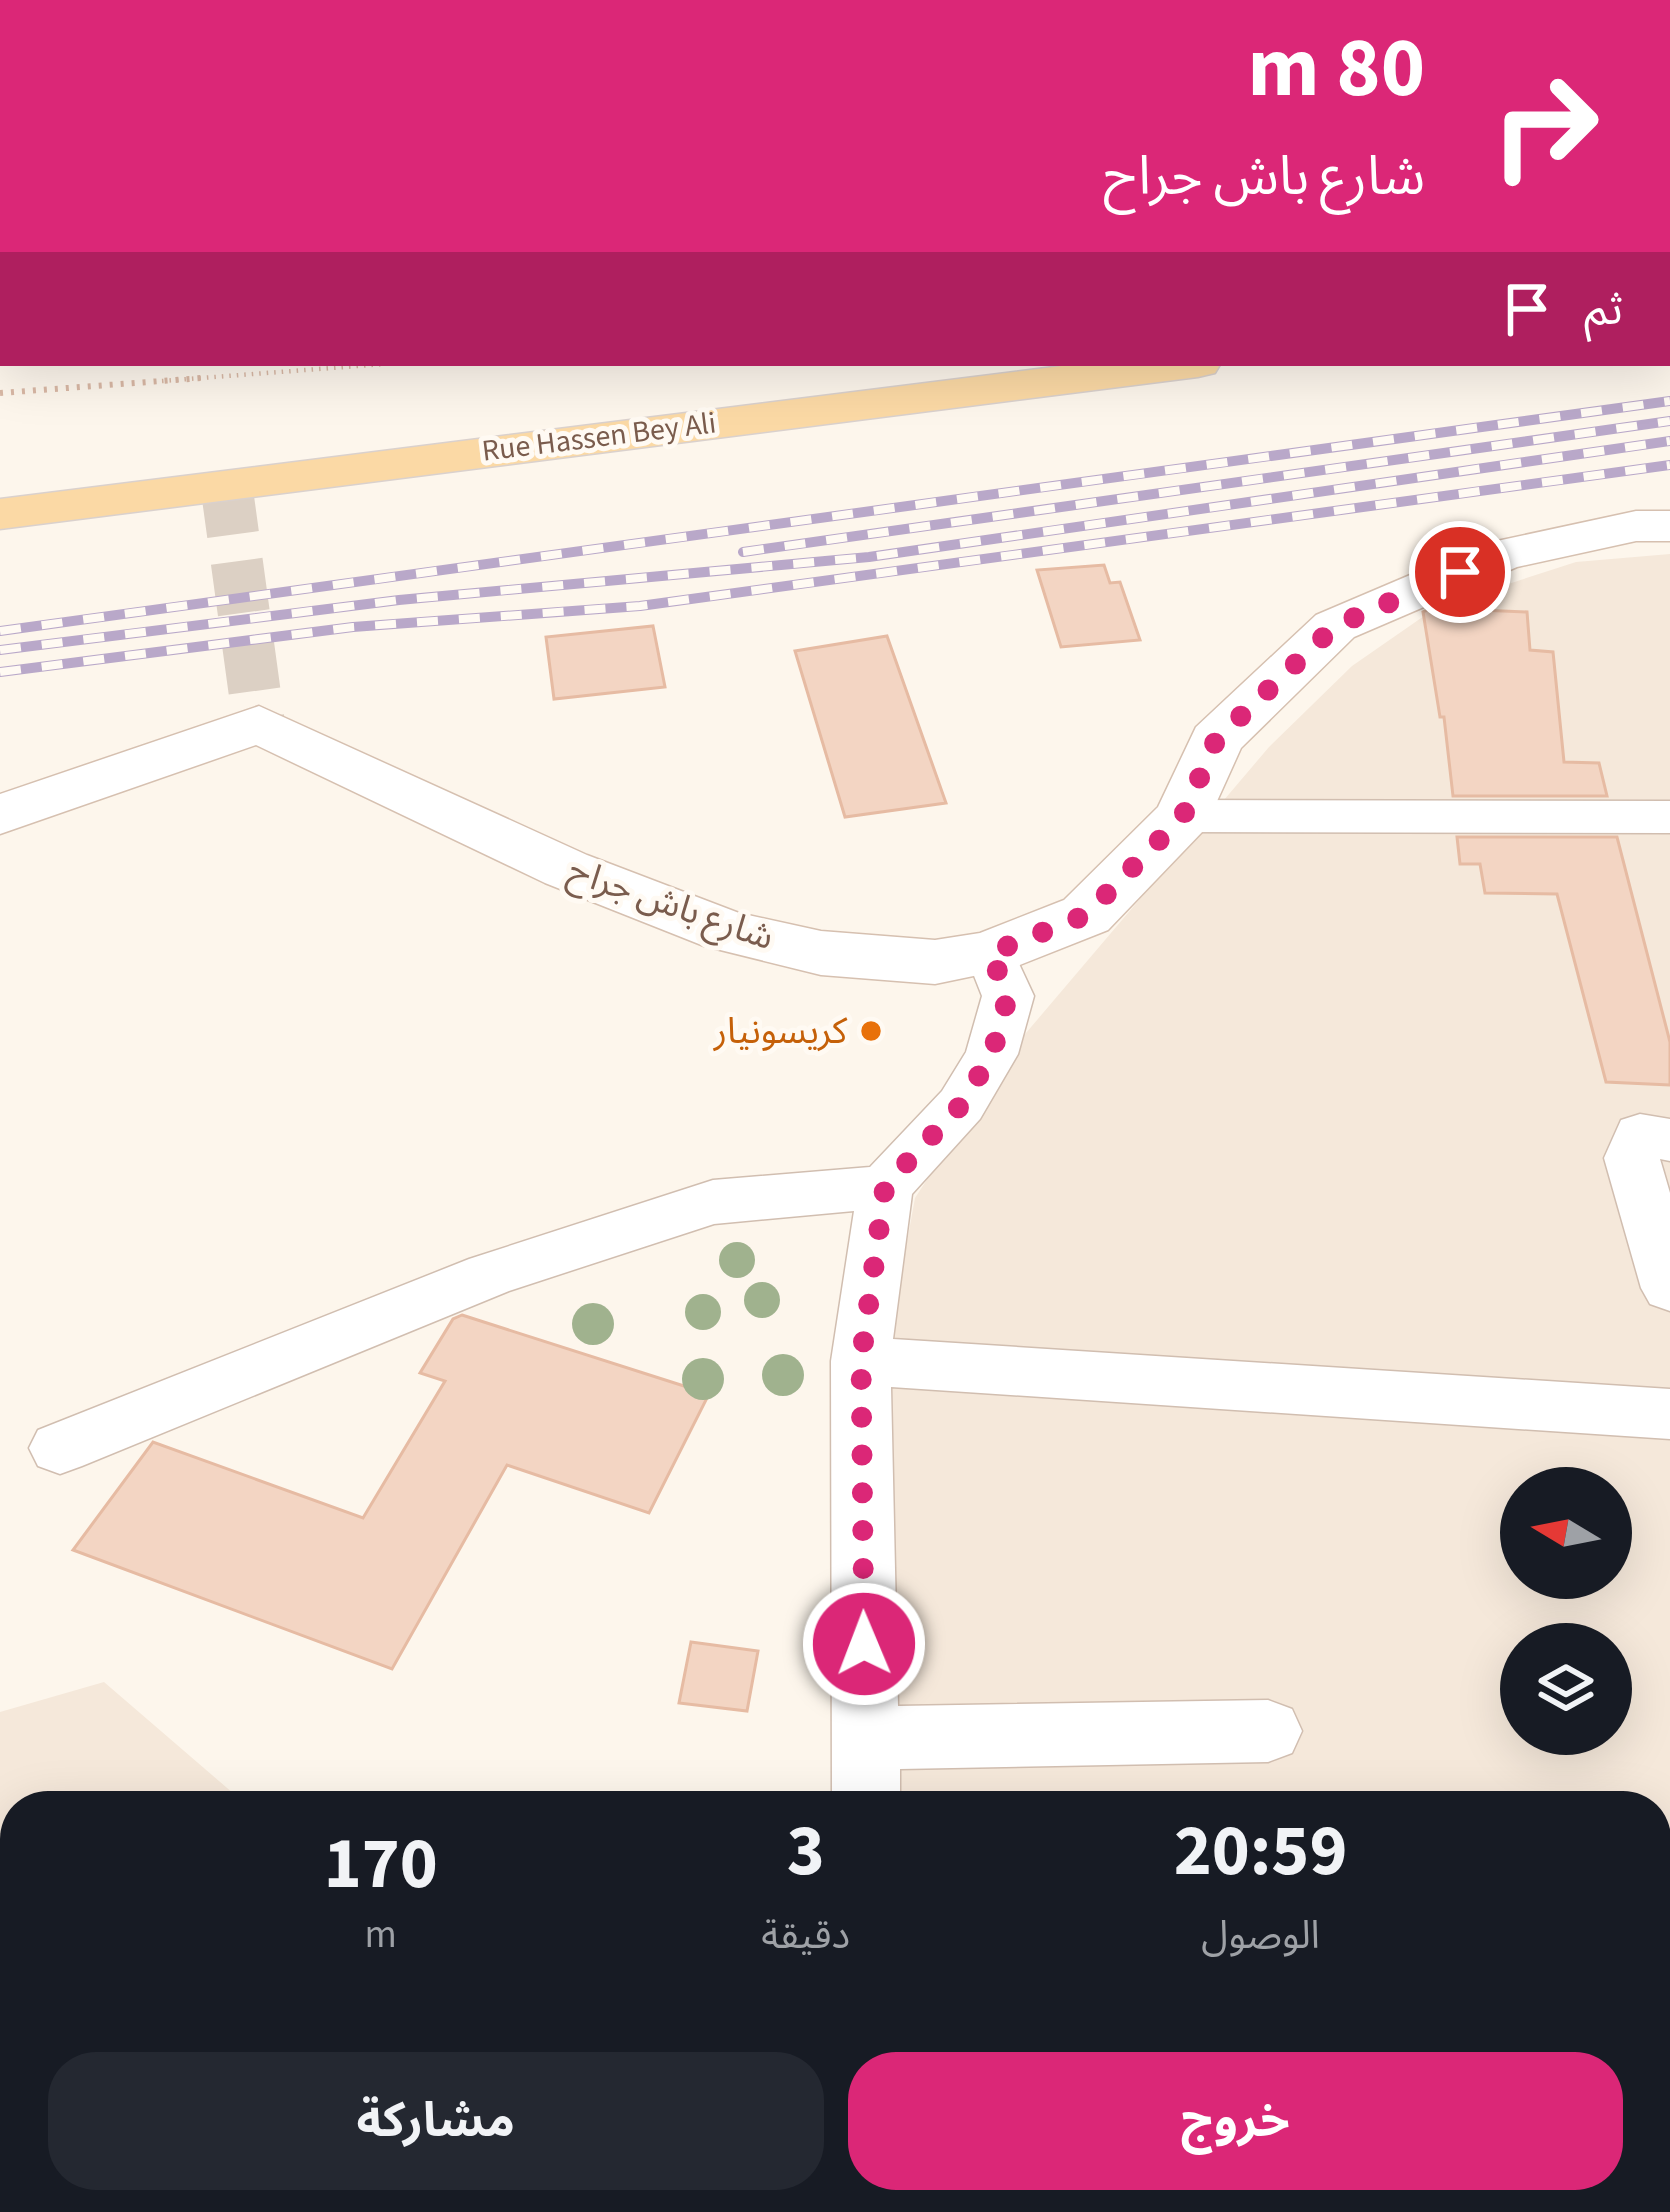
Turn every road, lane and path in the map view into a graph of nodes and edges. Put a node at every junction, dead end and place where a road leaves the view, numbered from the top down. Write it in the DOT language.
graph roads {
  1 [pos="357,366"];
  2 [pos="1174,366"];
  3 [pos="0,393"];
  4 [pos="0,514"];
  5 [pos="1670,526"];
  6 [pos="0,815"];
  7 [pos="1183,816"];
  8 [pos="1670,817"];
  9 [pos="990,953"];
  10 [pos="1670,1140"];
  11 [pos="885,1186"];
  12 [pos="1670,1288"];
  13 [pos="861,1360"];
  14 [pos="1670,1414"];
  15 [pos="60,1448"];
  16 [pos="1268,1731"];
  17 [pos="865,1738"];
  18 [pos="866,1791"];
  1 -- 3 [label="path"];
  2 -- 4 [label="main road, Rue Hassen Bey Ali"];
  5 -- 7 [label="main road, شارع باش جراح"];
  6 -- 9 [label="main road, شارع باش جراح"];
  7 -- 8 [label="street"];
  7 -- 9 [label="main road, شارع باش جراح"];
  9 -- 11 [label="street"];
  10 -- 12 [label="street"];
  11 -- 13 [label="street"];
  11 -- 15 [label="street"];
  13 -- 14 [label="street"];
  13 -- 17 [label="street"];
  16 -- 17 [label="street"];
  17 -- 18 [label="street"];
}
